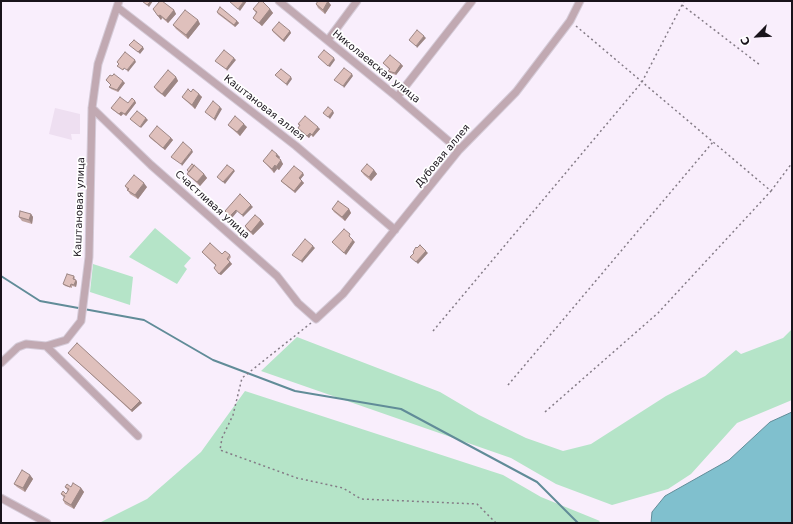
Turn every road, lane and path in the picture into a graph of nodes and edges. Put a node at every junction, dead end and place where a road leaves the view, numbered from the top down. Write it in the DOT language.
graph roads {
  1 [pos="279,1"];
  2 [pos="357,1"];
  3 [pos="472,1"];
  4 [pos="580,1"];
  5 [pos="684,1"];
  6 [pos="118,4"];
  7 [pos="682,5"];
  8 [pos="570,21"];
  9 [pos="328,40"];
  10 [pos="760,65"];
  11 [pos="642,82"];
  12 [pos="397,96"];
  13 [pos="92,108"];
  14 [pos="713,142"];
  15 [pos="459,150"];
  16 [pos="792,163"];
  17 [pos="772,191"];
  18 [pos="395,230"];
  19 [pos="316,319"];
  20 [pos="433,331"];
  21 [pos="46,346"];
  22 [pos="1,363"];
  23 [pos="508,385"];
  24 [pos="546,412"];
  25 [pos="138,436"];
  26 [pos="1,498"];
  27 [pos="46,523"];
  28 [pos="496,523"];
  1 -- 9 [label="street, Николаевская улица"];
  2 -- 9 [label="street"];
  3 -- 12 [label="street"];
  4 -- 8 [label="street, Дубовая аллея"];
  5 -- 7 [label="path"];
  6 -- 13 [label="street, Каштановая улица"];
  6 -- 18 [label="street, Каштановая аллея"];
  7 -- 10 [label="path"];
  7 -- 11 [label="path"];
  8 -- 11 [label="path"];
  8 -- 15 [label="street, Дубовая аллея"];
  9 -- 12 [label="street, Николаевская улица"];
  11 -- 14 [label="path"];
  11 -- 20 [label="path"];
  12 -- 15 [label="street, Николаевская улица"];
  13 -- 19 [label="street, Счастливая улица"];
  13 -- 21 [label="street, Каштановая улица"];
  14 -- 17 [label="path"];
  14 -- 23 [label="path"];
  15 -- 18 [label="street, Дубовая аллея"];
  16 -- 17 [label="path"];
  17 -- 24 [label="path"];
  18 -- 19 [label="street, Дубовая аллея"];
  19 -- 28 [label="path"];
  21 -- 22 [label="street, Каштановая улица"];
  21 -- 25 [label="street"];
  26 -- 27 [label="street"];
}
